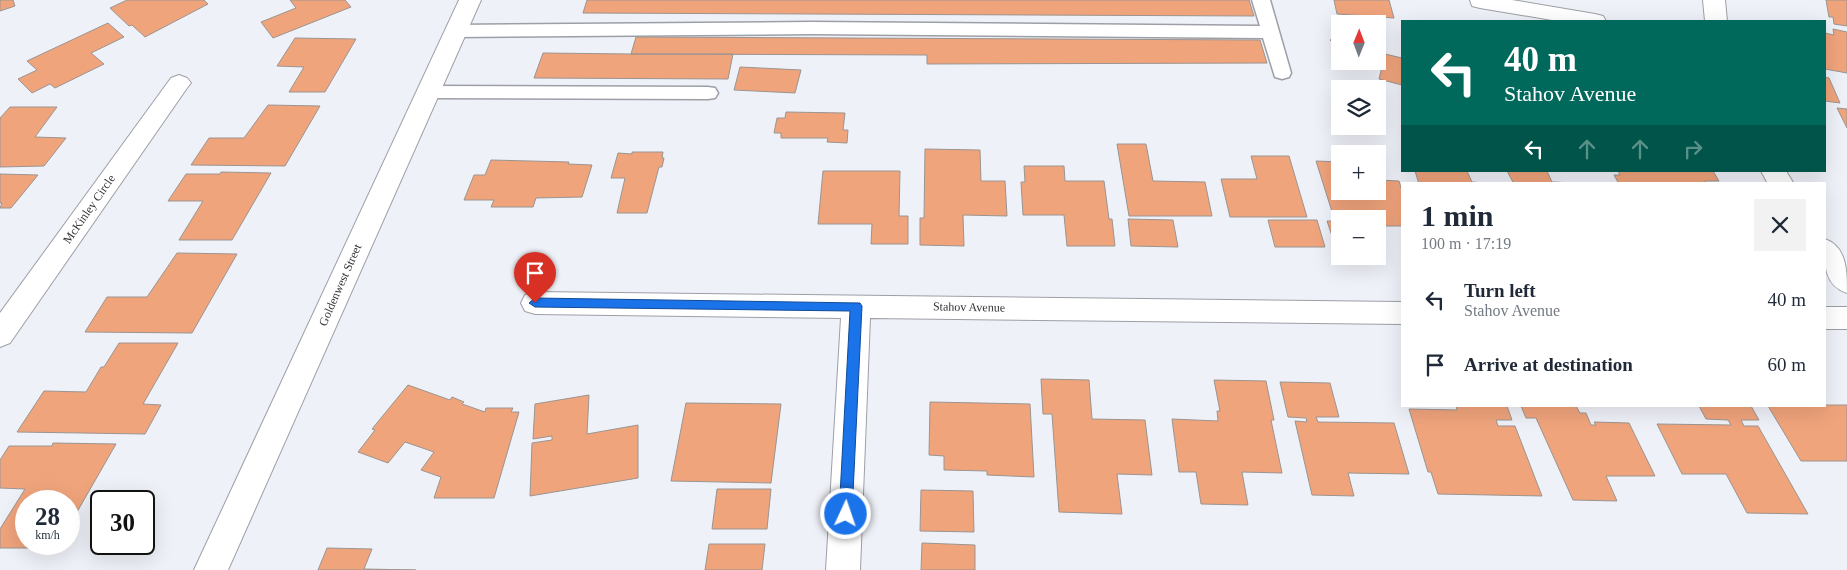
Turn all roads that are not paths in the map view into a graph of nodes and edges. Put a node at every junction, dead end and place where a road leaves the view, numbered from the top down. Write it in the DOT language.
graph roads {
  1 [pos="470,0"];
  2 [pos="1261,0"];
  3 [pos="1714,0"];
  4 [pos="1480,1"];
  5 [pos="1588,20"];
  6 [pos="1716,20"];
  7 [pos="456,31"];
  8 [pos="1270,32"];
  9 [pos="1282,73"];
  10 [pos="179,83"];
  11 [pos="428,92"];
  12 [pos="708,93"];
  13 [pos="1826,250"];
  14 [pos="1847,282"];
  15 [pos="535,303"];
  16 [pos="856,306"];
  17 [pos="1401,313"];
  18 [pos="1826,318"];
  19 [pos="1847,318"];
  20 [pos="0,335"];
  21 [pos="211,570"];
  22 [pos="843,570"];
  1 -- 7 [label="street, Goldenwest Street"];
  2 -- 8 [label="lane"];
  3 -- 6 [label="street"];
  4 -- 5 [label="street"];
  7 -- 8 [label="lane"];
  7 -- 11 [label="street, Goldenwest Street"];
  8 -- 9 [label="lane"];
  10 -- 20 [label="street, McKinley Circle"];
  11 -- 12 [label="lane"];
  11 -- 21 [label="street, Goldenwest Street"];
  13 -- 14 [label="street"];
  15 -- 16 [label="street, Stahov Avenue"];
  16 -- 17 [label="street, Stahov Avenue"];
  16 -- 22 [label="street"];
  18 -- 19 [label="street"];
}
